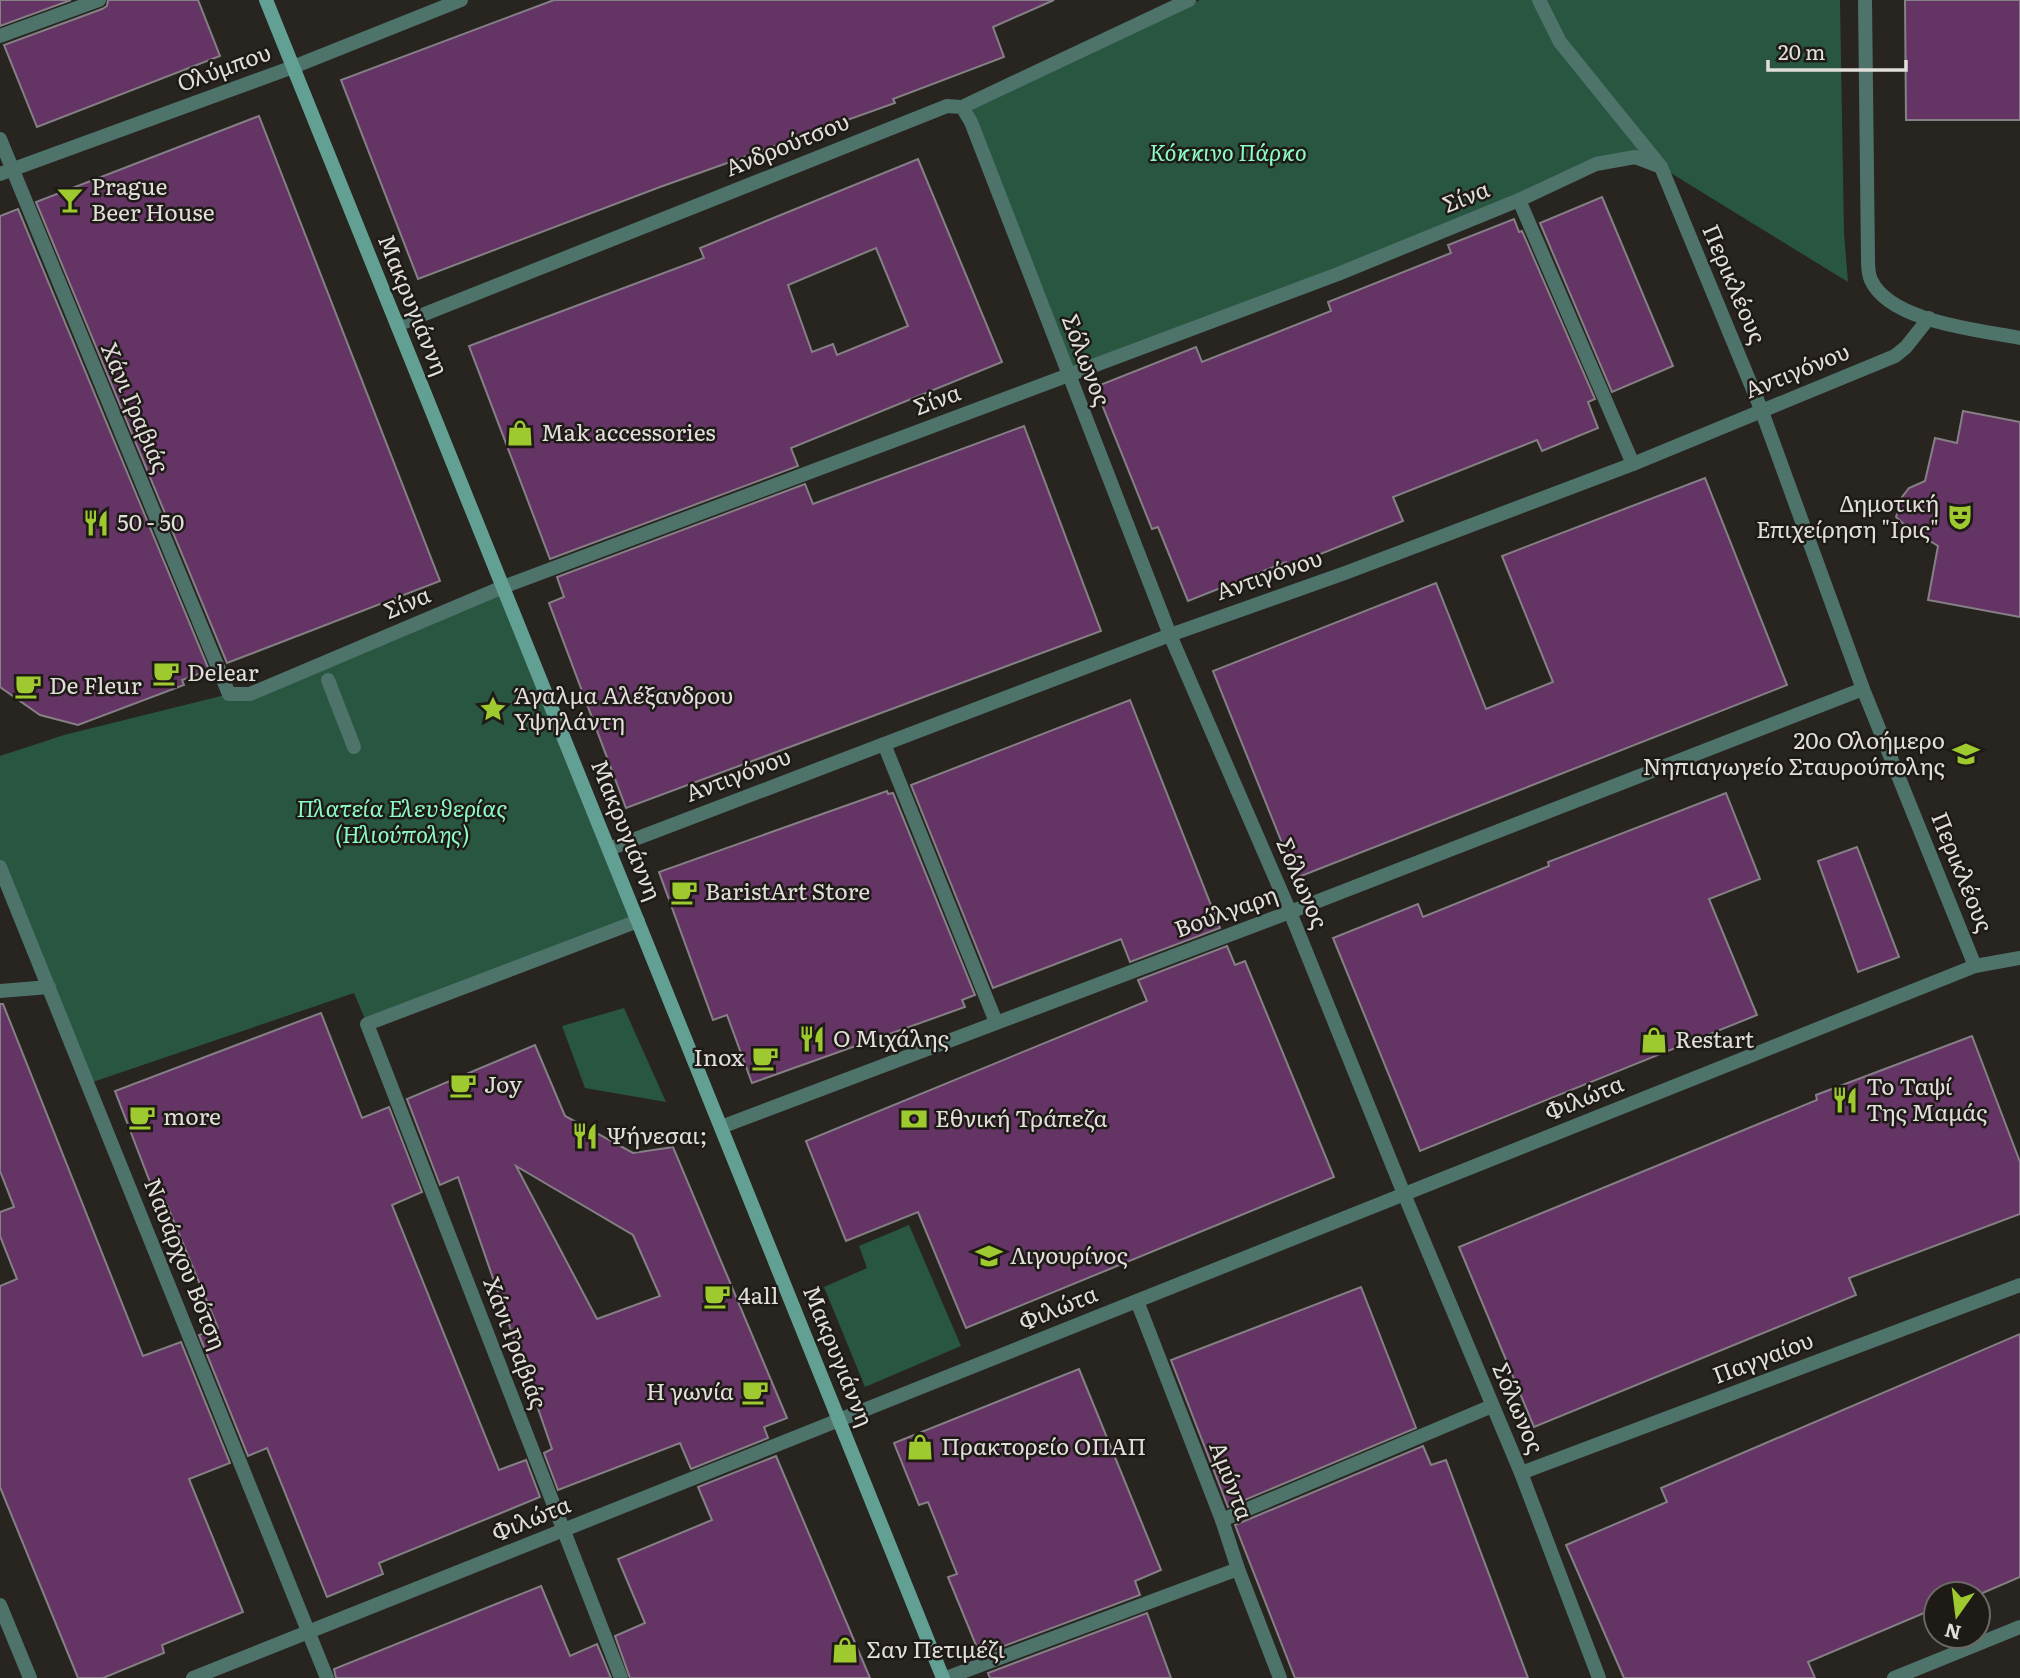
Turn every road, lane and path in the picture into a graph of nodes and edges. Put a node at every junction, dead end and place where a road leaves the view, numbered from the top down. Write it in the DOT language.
graph roads {
  1 [pos="99,0"];
  2 [pos="266,0"];
  3 [pos="461,0"];
  4 [pos="1189,0"];
  5 [pos="1539,0"];
  6 [pos="1865,0"];
  7 [pos="0,36"];
  8 [pos="293,68"];
  9 [pos="962,107"];
  10 [pos="0,139"];
  11 [pos="1661,167"];
  12 [pos="6,172"];
  13 [pos="1519,200"];
  14 [pos="1929,318"];
  15 [pos="397,326"];
  16 [pos="2020,338"];
  17 [pos="1068,375"];
  18 [pos="1761,409"];
  19 [pos="1633,464"];
  20 [pos="503,587"];
  21 [pos="1170,635"];
  22 [pos="328,680"];
  23 [pos="1863,689"];
  24 [pos="229,694"];
  25 [pos="884,744"];
  26 [pos="354,747"];
  27 [pos="609,849"];
  28 [pos="0,867"];
  29 [pos="1290,912"];
  30 [pos="638,921"];
  31 [pos="2020,958"];
  32 [pos="1975,966"];
  33 [pos="49,987"];
  34 [pos="0,991"];
  35 [pos="996,1021"];
  36 [pos="721,1127"];
  37 [pos="1404,1194"];
  38 [pos="2020,1285"];
  39 [pos="1137,1301"];
  40 [pos="1492,1406"];
  41 [pos="839,1420"];
  42 [pos="1521,1473"];
  43 [pos="1222,1520"];
  44 [pos="562,1531"];
  45 [pos="1238,1569"];
  46 [pos="0,1605"];
  47 [pos="2020,1627"];
  48 [pos="310,1632"];
  49 [pos="30,1678"];
  50 [pos="193,1678"];
  51 [pos="327,1678"];
  52 [pos="621,1678"];
  53 [pos="945,1678"];
  54 [pos="1280,1678"];
  55 [pos="1599,1678"];
  56 [pos="1894,1678"];
  1 -- 7 [label="street"];
  2 -- 8 [label="main road, Μακρυγιάννη"];
  3 -- 8 [label="street, Ολύμπου"];
  4 -- 9 [label="street, Ανδρούτσου"];
  5 -- 11 [label="street, Περικλέους"];
  6 -- 14 [label="street"];
  8 -- 12 [label="street, Ολύμπου"];
  8 -- 15 [label="main road, Μακρυγιάννη"];
  9 -- 15 [label="street, Ανδρούτσου"];
  9 -- 17 [label="street, Σόλωνος"];
  10 -- 12 [label="street, Χάνι Γραβιάς"];
  11 -- 13 [label="street, Σίνα"];
  11 -- 18 [label="street, Περικλέους"];
  12 -- 24 [label="street, Χάνι Γραβιάς"];
  13 -- 17 [label="street, Σίνα"];
  13 -- 19 [label="street"];
  14 -- 16 [label="street"];
  14 -- 18 [label="street, Αντιγόνου"];
  15 -- 20 [label="main road, Μακρυγιάννη"];
  17 -- 20 [label="street, Σίνα"];
  17 -- 21 [label="street, Σόλωνος"];
  18 -- 19 [label="street, Αντιγόνου"];
  18 -- 23 [label="street, Περικλέους"];
  19 -- 21 [label="street, Αντιγόνου"];
  20 -- 24 [label="street, Σίνα"];
  20 -- 27 [label="main road, Μακρυγιάννη"];
  21 -- 25 [label="street, Αντιγόνου"];
  21 -- 29 [label="street, Σόλωνος"];
  22 -- 26 [label="street"];
  23 -- 29 [label="street, Βούλγαρη"];
  23 -- 32 [label="street, Περικλέους"];
  25 -- 27 [label="street, Αντιγόνου"];
  25 -- 35 [label="street"];
  27 -- 30 [label="main road, Μακρυγιάννη"];
  28 -- 33 [label="street, Ναυάρχου Βότση"];
  29 -- 35 [label="street, Βούλγαρη"];
  29 -- 37 [label="street, Σόλωνος"];
  30 -- 36 [label="main road, Μακρυγιάννη"];
  30 -- 44 [label="street, Χάνι Γραβιάς"];
  31 -- 32 [label="street, Φιλώτα"];
  32 -- 37 [label="street, Φιλώτα"];
  33 -- 34 [label="street"];
  33 -- 48 [label="street, Ναυάρχου Βότση"];
  35 -- 36 [label="street, Βούλγαρη"];
  36 -- 41 [label="main road, Μακρυγιάννη"];
  37 -- 39 [label="street, Φιλώτα"];
  37 -- 40 [label="street, Σόλωνος"];
  38 -- 42 [label="street, Παγγαίου"];
  39 -- 41 [label="street, Φιλώτα"];
  39 -- 43 [label="street, Αμύντα"];
  40 -- 42 [label="street, Σόλωνος"];
  40 -- 43 [label="street"];
  41 -- 44 [label="street, Φιλώτα"];
  41 -- 53 [label="main road, Μακρυγιάννη"];
  42 -- 55 [label="street, Σόλωνος"];
  43 -- 45 [label="street, Αμύντα"];
  44 -- 48 [label="street, Φιλώτα"];
  44 -- 52 [label="street, Χάνι Γραβιάς"];
  45 -- 53 [label="street"];
  45 -- 54 [label="street, Αμύντα"];
  46 -- 49 [label="street"];
  47 -- 56 [label="street"];
  48 -- 50 [label="street, Φιλώτα"];
  48 -- 51 [label="street, Ναυάρχου Βότση"];
}
